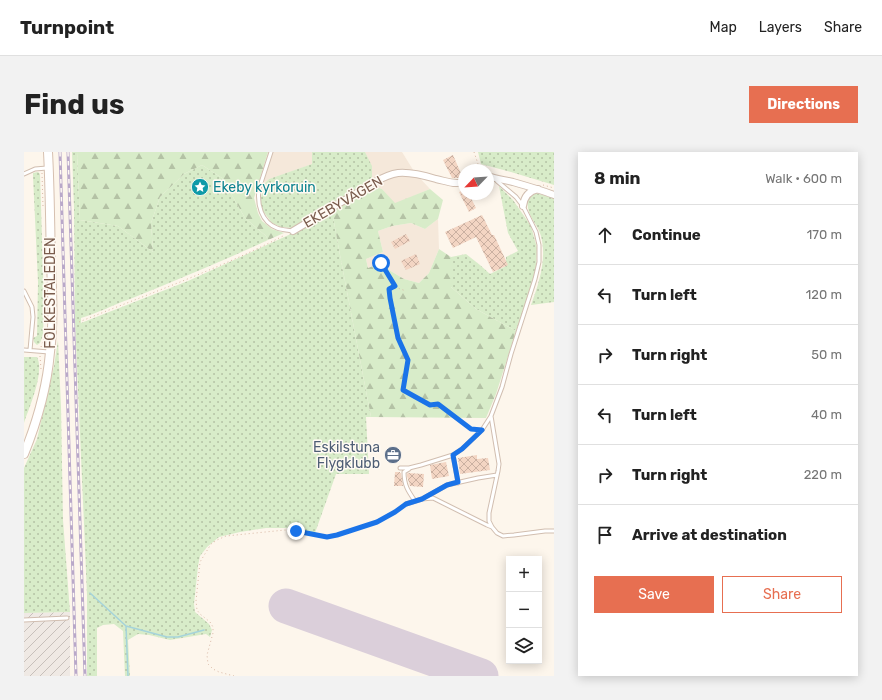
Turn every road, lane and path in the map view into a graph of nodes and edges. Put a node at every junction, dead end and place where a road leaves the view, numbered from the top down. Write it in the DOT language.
graph roads {
  1 [pos="48,152"];
  2 [pos="271,152"];
  3 [pos="474,152"];
  4 [pos="478,164"];
  5 [pos="45,168"];
  6 [pos="24,174"];
  7 [pos="496,179"];
  8 [pos="458,184"];
  9 [pos="538,190"];
  10 [pos="554,195"];
  11 [pos="43,206"];
  12 [pos="523,206"];
  13 [pos="293,231"];
  14 [pos="380,256"];
  15 [pos="395,286"];
  16 [pos="24,291"];
  17 [pos="406,291"];
  18 [pos="79,322"];
  19 [pos="45,334"];
  20 [pos="24,350"];
  21 [pos="30,350"];
  22 [pos="41,352"];
  23 [pos="50,352"];
  24 [pos="41,373"];
  25 [pos="491,416"];
  26 [pos="482,430"];
  27 [pos="24,454"];
  28 [pos="453,455"];
  29 [pos="400,468"];
  30 [pos="409,468"];
  31 [pos="497,475"];
  32 [pos="458,482"];
  33 [pos="422,499"];
  34 [pos="415,502"];
  35 [pos="406,504"];
  36 [pos="492,527"];
  37 [pos="554,531"];
  38 [pos="67,618"];
  39 [pos="24,620"];
  40 [pos="234,676"];
  1 -- 5 [label="main road, FOLKESTALEDEN"];
  2 -- 13 [label="lane"];
  3 -- 4 [label="path"];
  5 -- 6 [label="lane"];
  5 -- 11 [label="path"];
  5 -- 23 [label="main road, FOLKESTALEDEN"];
  7 -- 9 [label="street"];
  7 -- 12 [label="lane"];
  8 -- 13 [label="street, EKEBYVÄGEN"];
  9 -- 10 [label="street"];
  9 -- 12 [label="street"];
  12 -- 25 [label="lane"];
  13 -- 18 [label="path"];
  14 -- 15 [label="path"];
  15 -- 17 [label="path"];
  15 -- 26 [label="path"];
  16 -- 21 [label="lane"];
  19 -- 22 [label="path"];
  20 -- 21 [label="lane"];
  21 -- 22 [label="lane"];
  22 -- 23 [label="lane"];
  22 -- 24 [label="path"];
  23 -- 27 [label="main road, FOLKESTALEDEN"];
  25 -- 26 [label="lane"];
  25 -- 31 [label="lane"];
  26 -- 28 [label="lane"];
  28 -- 30 [label="lane"];
  28 -- 32 [label="lane"];
  29 -- 30 [label="lane"];
  30 -- 34 [label="lane"];
  31 -- 32 [label="lane"];
  31 -- 36 [label="lane"];
  32 -- 33 [label="lane"];
  33 -- 34 [label="lane"];
  33 -- 36 [label="lane"];
  34 -- 35 [label="lane"];
  35 -- 40 [label="path"];
  36 -- 37 [label="lane"];
  38 -- 39 [label="lane"];
}
